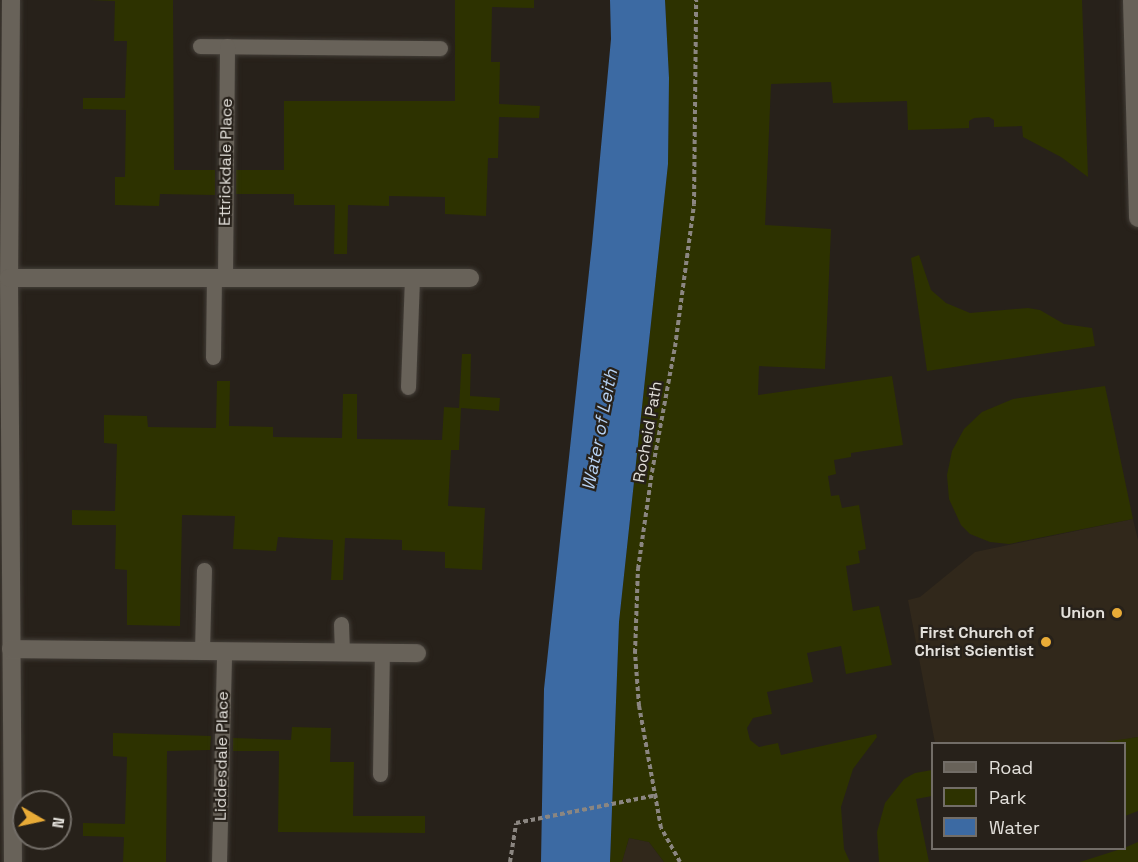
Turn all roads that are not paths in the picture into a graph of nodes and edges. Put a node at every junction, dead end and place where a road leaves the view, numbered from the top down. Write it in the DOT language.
graph roads {
  1 [pos="11,0"];
  2 [pos="1132,0"];
  3 [pos="200,46"];
  4 [pos="227,46"];
  5 [pos="440,48"];
  6 [pos="1138,218"];
  7 [pos="9,278"];
  8 [pos="219,278"];
  9 [pos="412,279"];
  10 [pos="470,279"];
  11 [pos="213,357"];
  12 [pos="408,387"];
  13 [pos="204,570"];
  14 [pos="341,624"];
  15 [pos="11,649"];
  16 [pos="202,651"];
  17 [pos="224,651"];
  18 [pos="342,652"];
  19 [pos="382,652"];
  20 [pos="417,653"];
  21 [pos="6,682"];
  22 [pos="380,774"];
  23 [pos="13,862"];
  24 [pos="219,862"];
  1 -- 7 [label="street"];
  2 -- 6 [label="street"];
  3 -- 4 [label="lane"];
  4 -- 5 [label="lane"];
  4 -- 8 [label="lane, Ettrickdale Place"];
  7 -- 8 [label="street"];
  7 -- 15 [label="street"];
  8 -- 9 [label="street"];
  8 -- 11 [label="lane, Ettrickdale Place"];
  9 -- 10 [label="street"];
  9 -- 12 [label="lane"];
  13 -- 16 [label="lane"];
  14 -- 18 [label="lane"];
  15 -- 16 [label="street"];
  15 -- 21 [label="street"];
  16 -- 17 [label="street"];
  17 -- 18 [label="street"];
  17 -- 24 [label="lane, Liddesdale Place"];
  18 -- 19 [label="street"];
  19 -- 20 [label="street"];
  19 -- 22 [label="lane"];
  21 -- 23 [label="street"];
}
